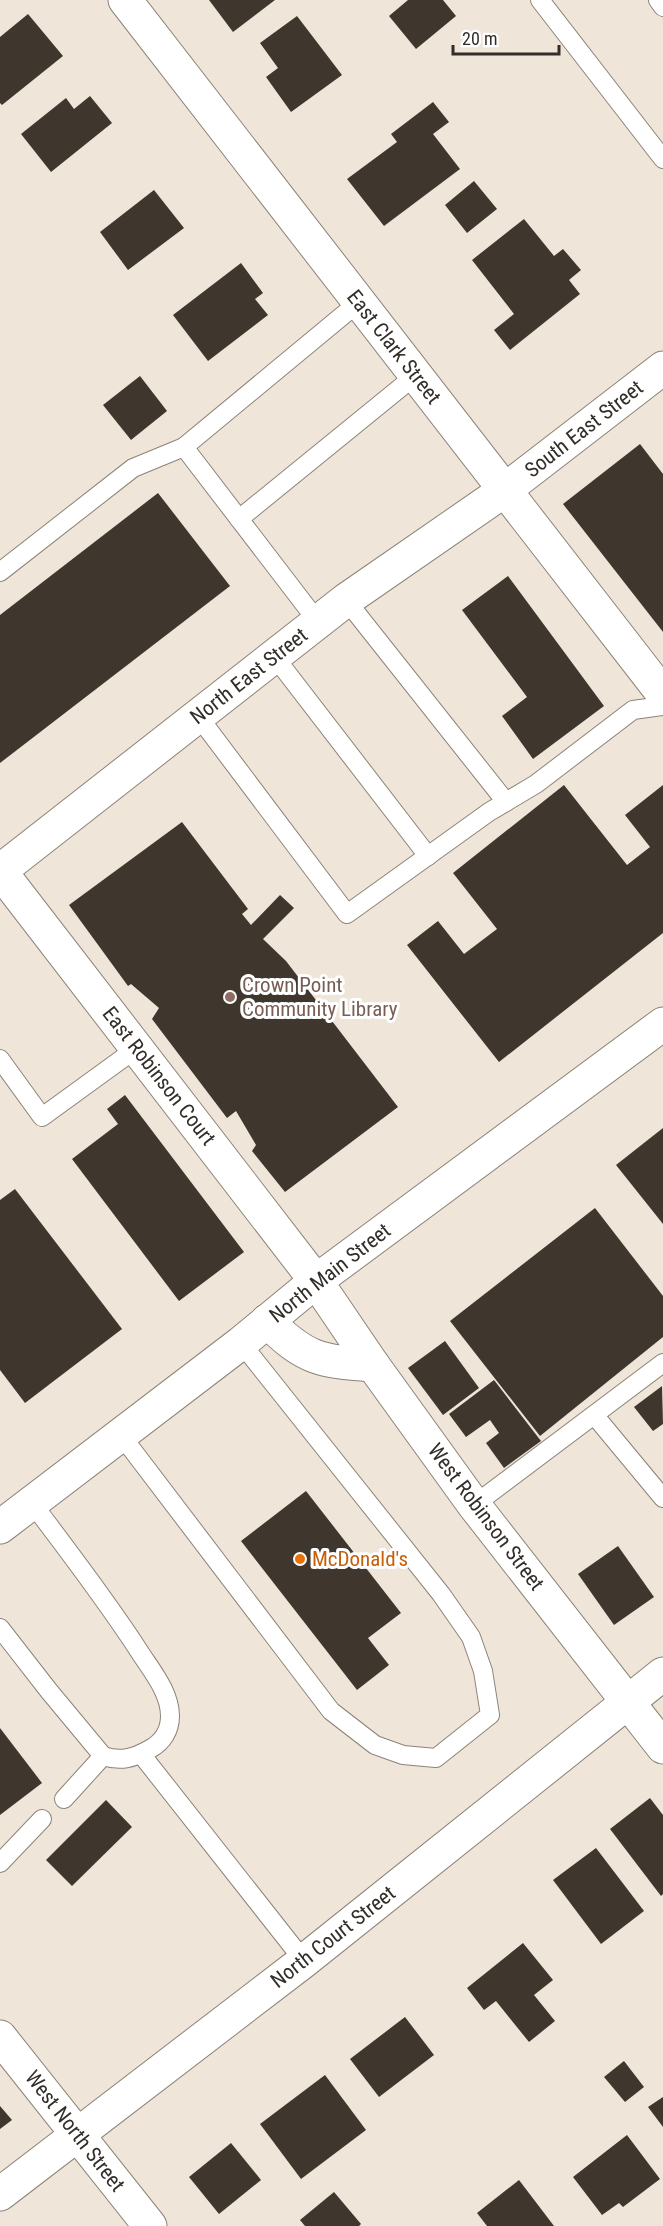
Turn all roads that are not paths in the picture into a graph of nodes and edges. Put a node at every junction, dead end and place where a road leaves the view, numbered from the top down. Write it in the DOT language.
graph roads {
  1 [pos="125,0"];
  2 [pos="540,0"];
  3 [pos="658,0"];
  4 [pos="663,7"];
  5 [pos="663,159"];
  6 [pos="359,302"];
  7 [pos="663,368"];
  8 [pos="416,375"];
  9 [pos="184,447"];
  10 [pos="505,490"];
  11 [pos="239,519"];
  12 [pos="0,572"];
  13 [pos="346,600"];
  14 [pos="318,622"];
  15 [pos="274,656"];
  16 [pos="663,694"];
  17 [pos="663,706"];
  18 [pos="198,716"];
  19 [pos="506,802"];
  20 [pos="428,856"];
  21 [pos="0,871"];
  22 [pos="663,1024"];
  23 [pos="137,1048"];
  24 [pos="0,1059"];
  25 [pos="316,1281"];
  26 [pos="267,1321"];
  27 [pos="241,1343"];
  28 [pos="663,1363"];
  29 [pos="373,1365"];
  30 [pos="595,1416"];
  31 [pos="121,1435"];
  32 [pos="663,1498"];
  33 [pos="32,1503"];
  34 [pos="474,1505"];
  35 [pos="0,1527"];
  36 [pos="0,1628"];
  37 [pos="663,1674"];
  38 [pos="627,1701"];
  39 [pos="663,1747"];
  40 [pos="141,1754"];
  41 [pos="103,1756"];
  42 [pos="64,1799"];
  43 [pos="42,1819"];
  44 [pos="0,1863"];
  45 [pos="304,1961"];
  46 [pos="0,2037"];
  47 [pos="79,2134"];
  48 [pos="0,2194"];
  49 [pos="150,2226"];
  1 -- 6 [label="street, East Clark Street"];
  2 -- 5 [label="lane"];
  3 -- 4 [label="lane"];
  6 -- 8 [label="street, East Clark Street"];
  6 -- 9 [label="lane"];
  7 -- 10 [label="street, South East Street"];
  8 -- 10 [label="street, East Clark Street"];
  8 -- 11 [label="lane"];
  9 -- 11 [label="lane"];
  9 -- 12 [label="lane"];
  10 -- 13 [label="street, North East Street"];
  10 -- 16 [label="street, East Clark Street"];
  11 -- 14 [label="lane"];
  13 -- 14 [label="street, North East Street"];
  13 -- 19 [label="lane"];
  14 -- 15 [label="street, North East Street"];
  15 -- 18 [label="street, North East Street"];
  15 -- 20 [label="lane"];
  17 -- 19 [label="lane"];
  18 -- 20 [label="lane"];
  18 -- 21 [label="street, North East Street"];
  19 -- 20 [label="lane"];
  21 -- 23 [label="street, East Robinson Court"];
  22 -- 25 [label="street, North Main Street"];
  23 -- 24 [label="lane"];
  23 -- 25 [label="street, East Robinson Court"];
  25 -- 26 [label="street, North Main Street"];
  25 -- 29 [label="street, West Robinson Street"];
  26 -- 27 [label="street, North Main Street"];
  26 -- 29 [label="street"];
  27 -- 31 [label="street, North Main Street"];
  27 -- 31 [label="lane"];
  28 -- 30 [label="lane"];
  29 -- 34 [label="street, West Robinson Street"];
  30 -- 32 [label="lane"];
  30 -- 34 [label="lane"];
  31 -- 33 [label="street, North Main Street"];
  33 -- 35 [label="street, North Main Street"];
  33 -- 40 [label="lane"];
  34 -- 38 [label="street, West Robinson Street"];
  36 -- 41 [label="lane"];
  37 -- 38 [label="street, North Court Street"];
  38 -- 39 [label="street, West Robinson Street"];
  38 -- 45 [label="street, North Court Street"];
  40 -- 41 [label="lane"];
  40 -- 45 [label="lane"];
  41 -- 42 [label="lane"];
  43 -- 44 [label="lane"];
  45 -- 47 [label="street, North Court Street"];
  46 -- 47 [label="street, West North Street"];
  47 -- 48 [label="street, North Court Street"];
  47 -- 49 [label="street, West North Street"];
}
